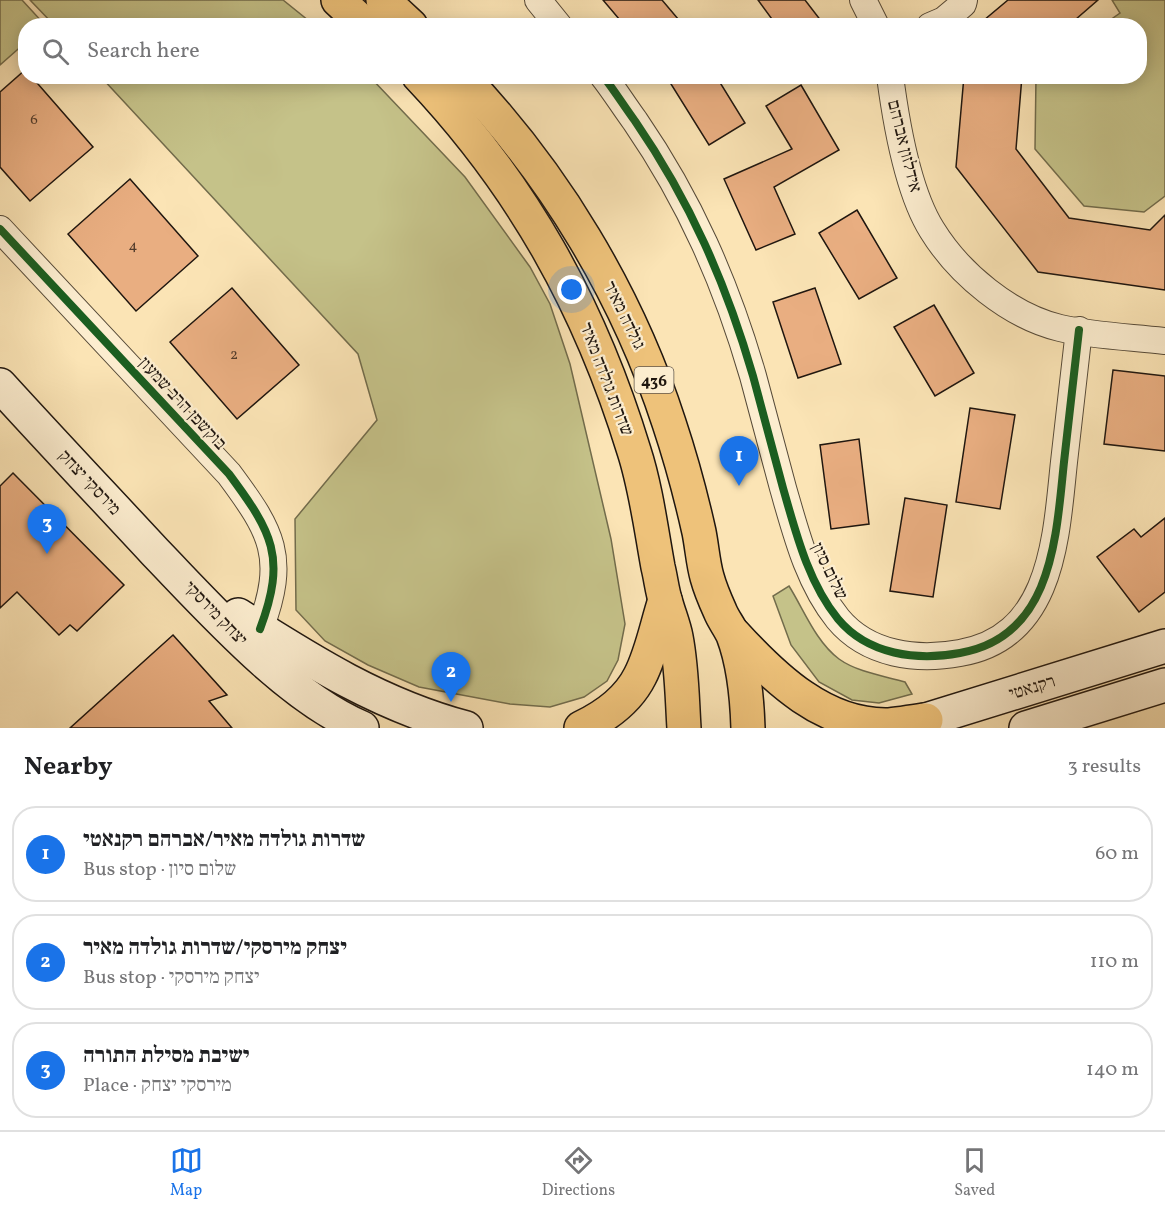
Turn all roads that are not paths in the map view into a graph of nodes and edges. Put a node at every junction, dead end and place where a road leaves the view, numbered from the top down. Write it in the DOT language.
graph roads {
  1 [pos="338,0"];
  2 [pos="384,0"];
  3 [pos="538,0"];
  4 [pos="863,0"];
  5 [pos="964,0"];
  6 [pos="357,18"];
  7 [pos="403,18"];
  8 [pos="553,18"];
  9 [pos="872,18"];
  10 [pos="946,18"];
  11 [pos="426,84"];
  12 [pos="468,84"];
  13 [pos="609,84"];
  14 [pos="891,84"];
  15 [pos="0,229"];
  16 [pos="1079,330"];
  17 [pos="1165,341"];
  18 [pos="0,385"];
  19 [pos="180,578"];
  20 [pos="665,600"];
  21 [pos="260,628"];
  22 [pos="732,632"];
  23 [pos="1165,646"];
  24 [pos="1165,685"];
  25 [pos="913,724"];
  26 [pos="362,728"];
  27 [pos="466,728"];
  28 [pos="581,728"];
  29 [pos="684,728"];
  30 [pos="747,728"];
  31 [pos="1026,728"];
  1 -- 6 [label="main road"];
  2 -- 7 [label="main road"];
  3 -- 8 [label="street"];
  4 -- 9 [label="street"];
  5 -- 10 [label="street"];
  11 -- 20 [label="main road, שדרות גולדה מאיר / 436"];
  12 -- 22 [label="main road, גולדה מאיר / 436"];
  13 -- 16 [label="street, שלום סיון"];
  14 -- 16 [label="street, אידלזון אברהם"];
  15 -- 21 [label="street, בוקשפן הרב שמעון"];
  16 -- 17 [label="street, אידלזון אברהם"];
  18 -- 19 [label="street, מירסקי יצחק"];
  19 -- 21 [label="street, יצחק מירסקי"];
  19 -- 26 [label="street, יצחק מירסקי"];
  20 -- 28 [label="main road"];
  20 -- 29 [label="main road, שדרות גולדה מאיר / 436"];
  21 -- 27 [label="street, יצחק מירסקי"];
  22 -- 25 [label="main road"];
  22 -- 30 [label="main road, גולדה מאיר / 436"];
  23 -- 25 [label="street, רקנאטי"];
  24 -- 31 [label="street, רקנאטי"];
}
